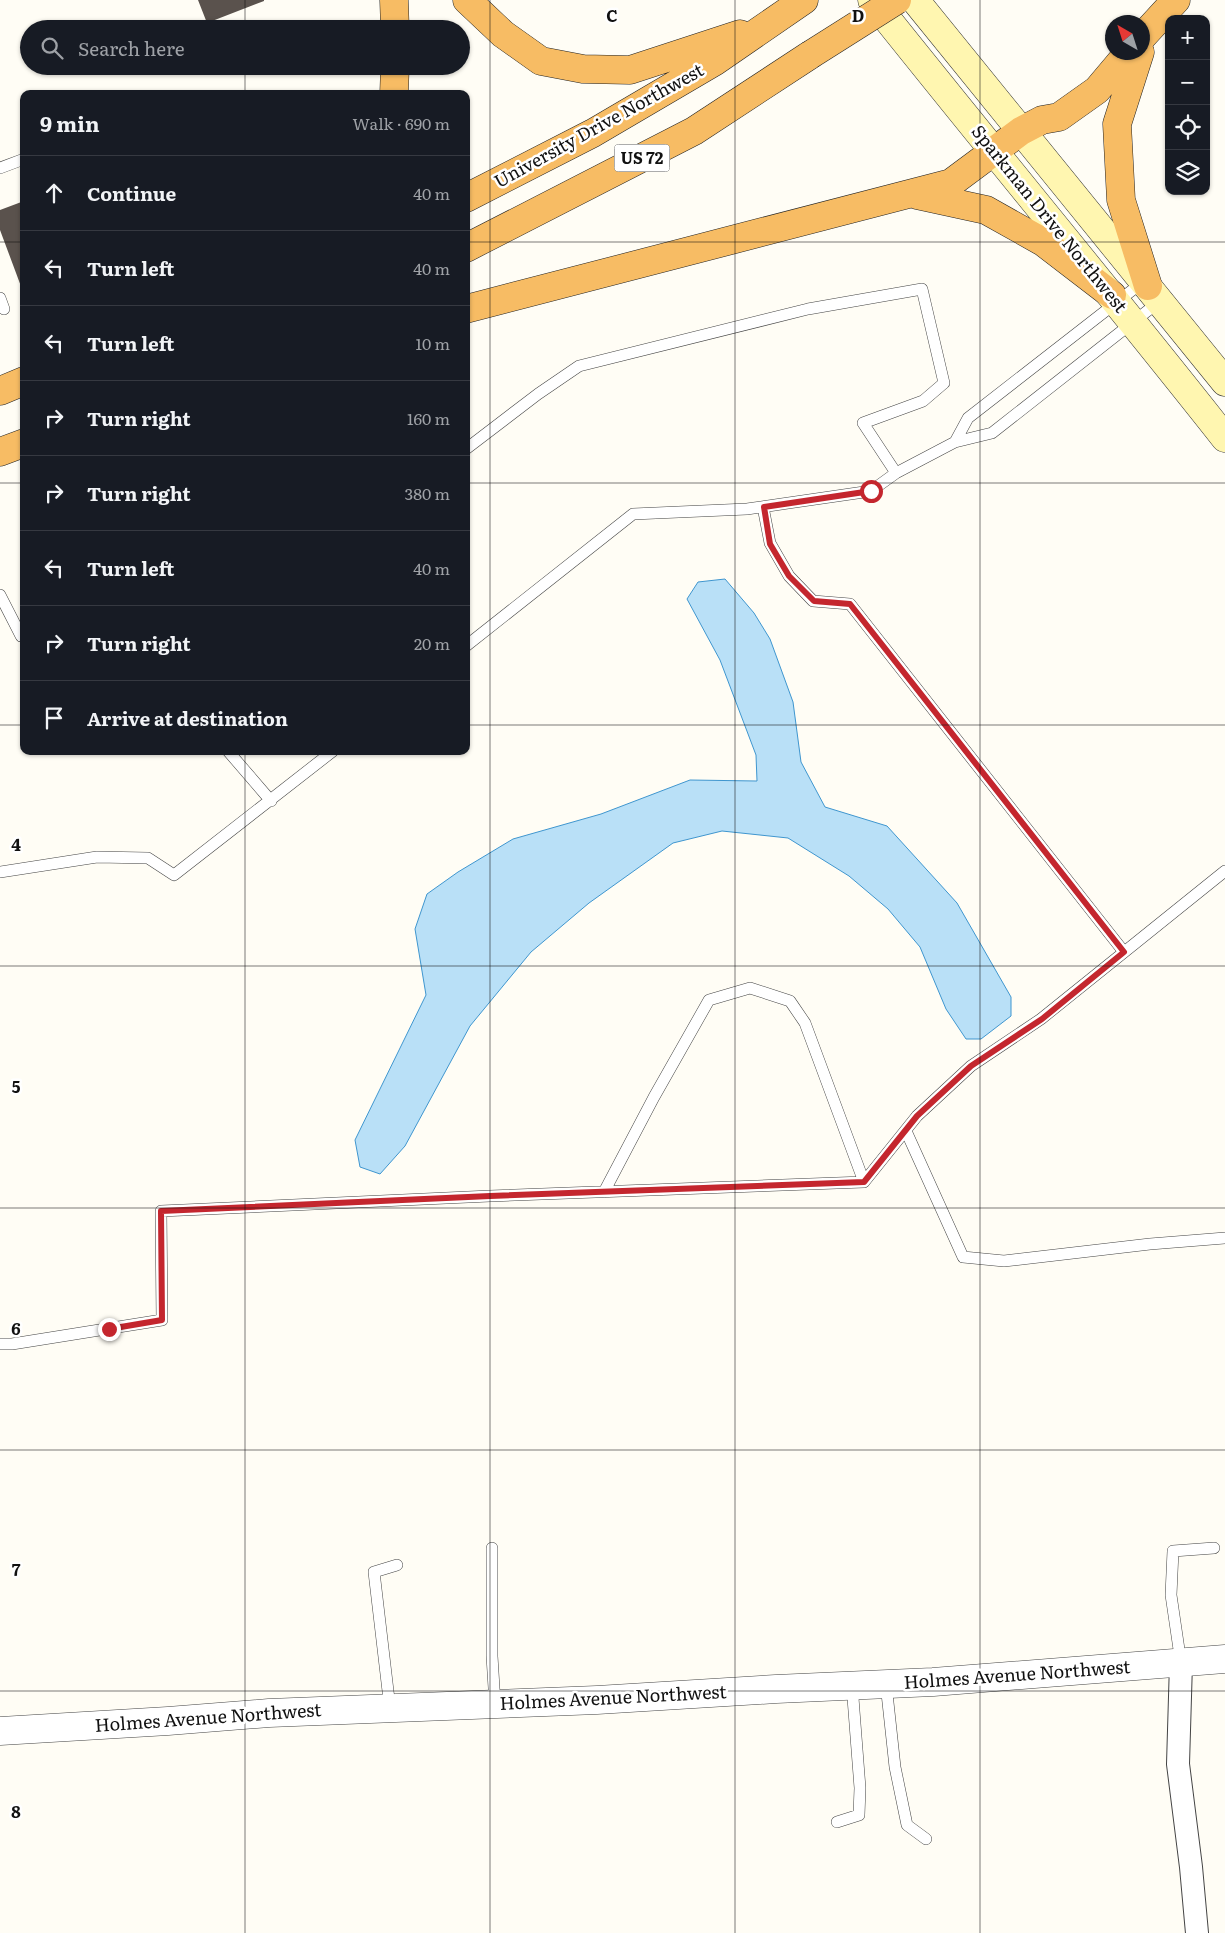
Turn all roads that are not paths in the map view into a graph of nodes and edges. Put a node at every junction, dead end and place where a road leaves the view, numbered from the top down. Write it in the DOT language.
graph roads {
  1 [pos="394,0"];
  2 [pos="467,0"];
  3 [pos="804,0"];
  4 [pos="872,0"];
  5 [pos="898,0"];
  6 [pos="916,0"];
  7 [pos="1176,0"];
  8 [pos="395,20"];
  9 [pos="765,26"];
  10 [pos="1150,32"];
  11 [pos="1125,60"];
  12 [pos="1135,60"];
  13 [pos="395,75"];
  14 [pos="394,90"];
  15 [pos="1021,131"];
  16 [pos="993,152"];
  17 [pos="20,160"];
  18 [pos="0,168"];
  19 [pos="911,194"];
  20 [pos="470,196"];
  21 [pos="470,246"];
  22 [pos="1151,289"];
  23 [pos="1121,306"];
  24 [pos="470,308"];
  25 [pos="1225,382"];
  26 [pos="20,383"];
  27 [pos="0,391"];
  28 [pos="1225,438"];
  29 [pos="955,442"];
  30 [pos="20,444"];
  31 [pos="470,446"];
  32 [pos="0,452"];
  33 [pos="896,473"];
  34 [pos="764,507"];
  35 [pos="0,595"];
  36 [pos="20,634"];
  37 [pos="470,643"];
  38 [pos="231,755"];
  39 [pos="328,755"];
  40 [pos="271,801"];
  41 [pos="1225,871"];
  42 [pos="0,872"];
  43 [pos="1124,952"];
  44 [pos="906,1131"];
  45 [pos="864,1182"];
  46 [pos="604,1192"];
  47 [pos="1225,1238"];
  48 [pos="0,1344"];
  49 [pos="492,1548"];
  50 [pos="1214,1548"];
  51 [pos="397,1565"];
  52 [pos="1225,1659"];
  53 [pos="1180,1663"];
  54 [pos="886,1684"];
  55 [pos="852,1685"];
  56 [pos="495,1704"];
  57 [pos="390,1708"];
  58 [pos="0,1731"];
  59 [pos="837,1822"];
  60 [pos="926,1839"];
  61 [pos="1197,1933"];
  1 -- 8 [label="highway"];
  2 -- 9 [label="highway"];
  3 -- 9 [label="highway, University Drive Northwest / US 72"];
  4 -- 16 [label="main road, Sparkman Drive Northwest"];
  5 -- 21 [label="highway, US 72, bridge"];
  6 -- 15 [label="main road, Sparkman Drive Northwest"];
  7 -- 10 [label="highway"];
  9 -- 20 [label="highway, University Drive Northwest / US 72"];
  11 -- 15 [label="highway"];
  12 -- 22 [label="highway"];
  13 -- 14 [label="highway"];
  15 -- 16 [label="highway"];
  15 -- 22 [label="main road, Sparkman Drive Northwest"];
  16 -- 19 [label="highway"];
  16 -- 23 [label="main road, Sparkman Drive Northwest"];
  17 -- 18 [label="lane"];
  19 -- 23 [label="highway"];
  19 -- 24 [label="highway"];
  22 -- 23 [label="lane"];
  22 -- 23 [label="lane"];
  22 -- 25 [label="main road, Sparkman Drive Northwest"];
  23 -- 28 [label="main road, Sparkman Drive Northwest"];
  23 -- 29 [label="lane"];
  23 -- 29 [label="lane"];
  26 -- 27 [label="highway"];
  29 -- 33 [label="lane"];
  30 -- 32 [label="highway"];
  31 -- 33 [label="lane"];
  33 -- 34 [label="lane"];
  34 -- 37 [label="lane"];
  34 -- 43 [label="lane"];
  35 -- 36 [label="lane"];
  38 -- 40 [label="lane"];
  39 -- 40 [label="lane"];
  40 -- 42 [label="lane"];
  41 -- 43 [label="lane"];
  43 -- 44 [label="lane"];
  44 -- 45 [label="lane"];
  44 -- 47 [label="lane"];
  45 -- 46 [label="lane"];
  45 -- 46 [label="lane"];
  46 -- 48 [label="lane"];
  49 -- 56 [label="lane"];
  50 -- 53 [label="lane"];
  51 -- 57 [label="lane"];
  52 -- 53 [label="street, Holmes Avenue Northwest"];
  53 -- 54 [label="street, Holmes Avenue Northwest"];
  53 -- 61 [label="street"];
  54 -- 55 [label="street, Holmes Avenue Northwest"];
  54 -- 60 [label="lane"];
  55 -- 56 [label="street, Holmes Avenue Northwest"];
  55 -- 59 [label="lane"];
  56 -- 57 [label="street, Holmes Avenue Northwest"];
  57 -- 58 [label="street, Holmes Avenue Northwest"];
}
